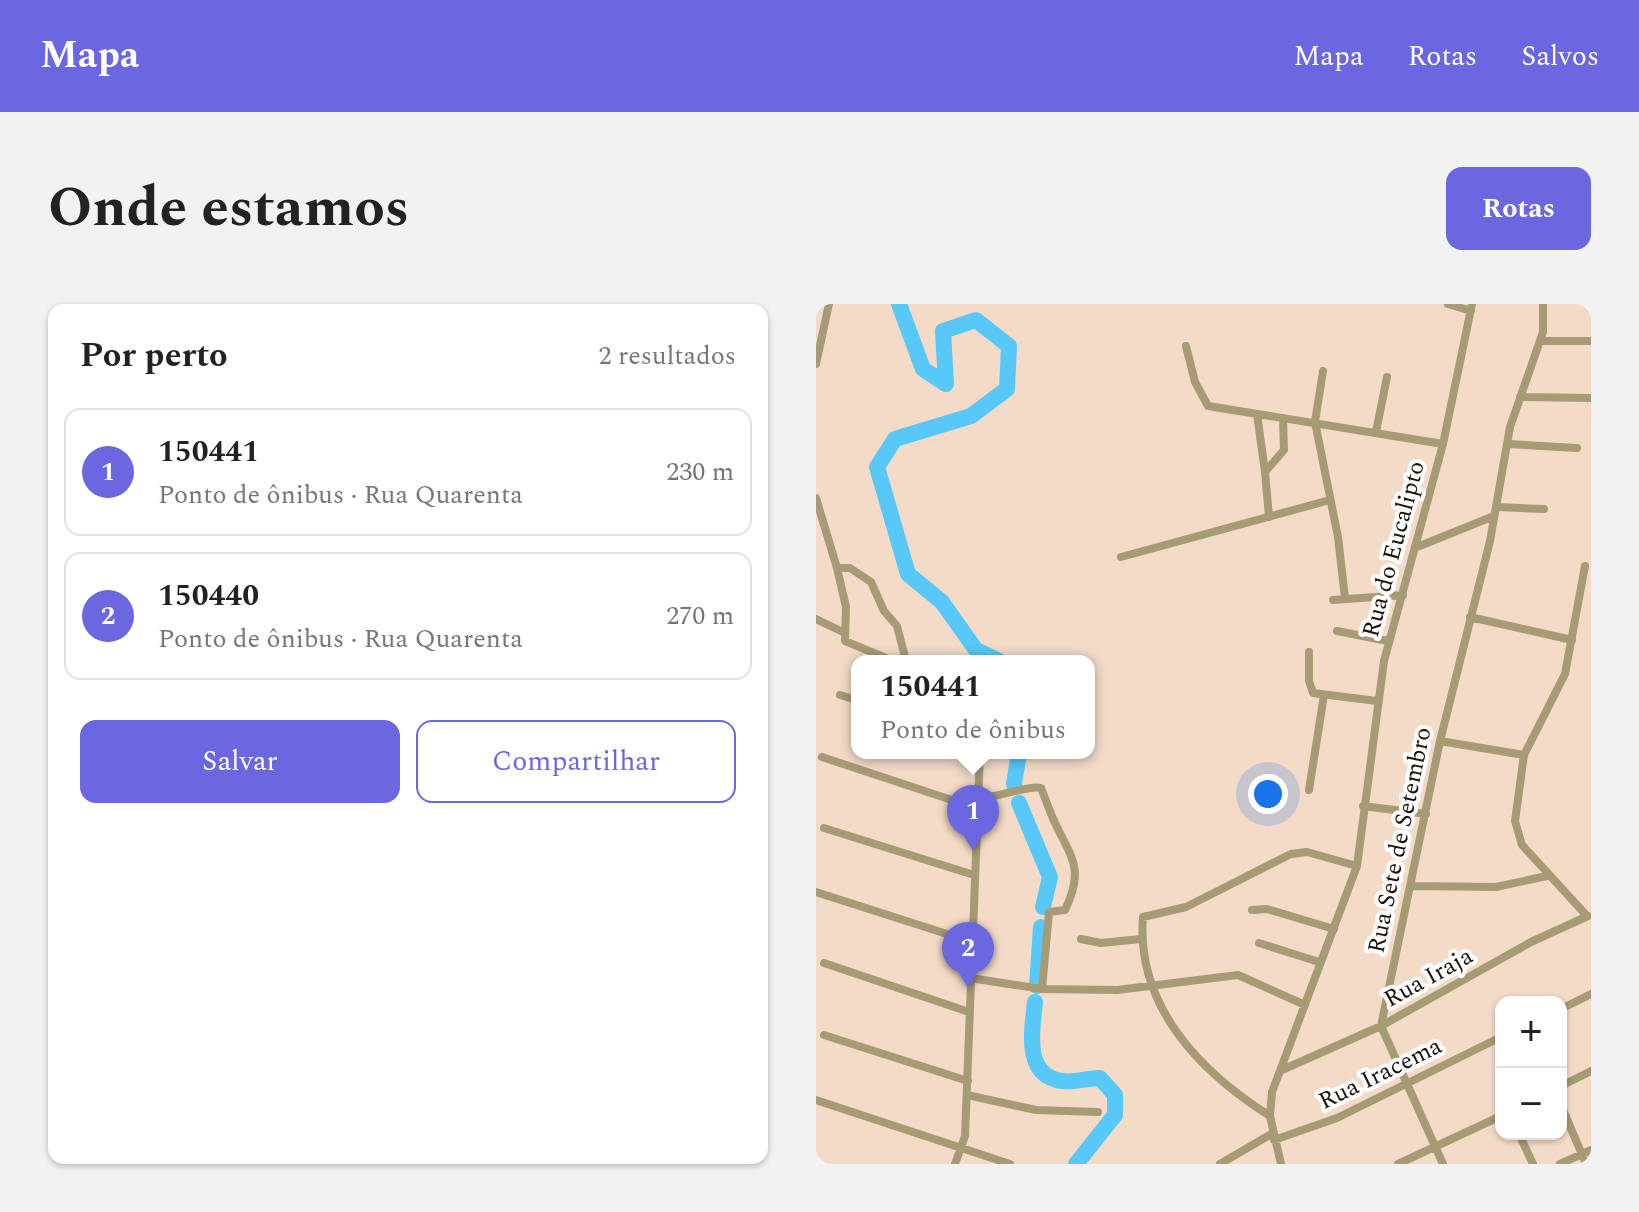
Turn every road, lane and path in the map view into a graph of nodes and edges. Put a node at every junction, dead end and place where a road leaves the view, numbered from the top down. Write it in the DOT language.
graph roads {
  1 [pos="829,304"];
  2 [pos="1448,304"];
  3 [pos="1543,304"];
  4 [pos="1471,307"];
  5 [pos="1541,341"];
  6 [pos="1591,341"];
  7 [pos="1186,346"];
  8 [pos="816,364"];
  9 [pos="1323,371"];
  10 [pos="1387,377"];
  11 [pos="1520,397"];
  12 [pos="1591,398"];
  13 [pos="1257,414"];
  14 [pos="1283,418"];
  15 [pos="1315,422"];
  16 [pos="1376,432"];
  17 [pos="1443,444"];
  18 [pos="1508,444"];
  19 [pos="1577,448"];
  20 [pos="1265,472"];
  21 [pos="816,498"];
  22 [pos="1330,500"];
  23 [pos="1544,509"];
  24 [pos="1496,512"];
  25 [pos="1269,517"];
  26 [pos="1417,547"];
  27 [pos="1121,557"];
  28 [pos="1585,566"];
  29 [pos="837,568"];
  30 [pos="1403,595"];
  31 [pos="1345,598"];
  32 [pos="1333,600"];
  33 [pos="1470,617"];
  34 [pos="816,619"];
  35 [pos="1337,631"];
  36 [pos="843,632"];
  37 [pos="1572,640"];
  38 [pos="1388,641"];
  39 [pos="1309,652"];
  40 [pos="876,655"];
  41 [pos="904,655"];
  42 [pos="840,695"];
  43 [pos="1324,695"];
  44 [pos="851,698"];
  45 [pos="1377,701"];
  46 [pos="1440,741"];
  47 [pos="1524,755"];
  48 [pos="822,757"];
  49 [pos="980,759"];
  50 [pos="1309,790"];
  51 [pos="976,804"];
  52 [pos="1363,806"];
  53 [pos="1426,814"];
  54 [pos="824,828"];
  55 [pos="1357,866"];
  56 [pos="974,875"];
  57 [pos="1547,876"];
  58 [pos="1411,886"];
  59 [pos="816,892"];
  60 [pos="1252,910"];
  61 [pos="1589,916"];
  62 [pos="1334,929"];
  63 [pos="1081,939"];
  64 [pos="1141,939"];
  65 [pos="972,942"];
  66 [pos="1259,943"];
  67 [pos="1319,962"];
  68 [pos="824,963"];
  69 [pos="970,978"];
  70 [pos="1153,985"];
  71 [pos="1042,989"];
  72 [pos="1591,994"];
  73 [pos="1305,1005"];
  74 [pos="1567,1006"];
  75 [pos="969,1012"];
  76 [pos="1381,1026"];
  77 [pos="824,1035"];
  78 [pos="1495,1040"];
  79 [pos="1282,1070"];
  80 [pos="1591,1071"];
  81 [pos="968,1081"];
  82 [pos="1567,1083"];
  83 [pos="1405,1084"];
  84 [pos="967,1095"];
  85 [pos="816,1100"];
  86 [pos="1098,1112"];
  87 [pos="1270,1116"];
  88 [pos="1567,1116"];
  89 [pos="1495,1119"];
  90 [pos="1274,1136"];
  91 [pos="1522,1140"];
  92 [pos="1435,1145"];
  93 [pos="962,1149"];
  94 [pos="1586,1152"];
  95 [pos="955,1164"];
  96 [pos="1010,1164"];
  97 [pos="1220,1164"];
  98 [pos="1281,1164"];
  99 [pos="1398,1164"];
  100 [pos="1443,1164"];
  101 [pos="1533,1164"];
  102 [pos="1560,1164"];
  103 [pos="1586,1164"];
  1 -- 8 [label="street"];
  2 -- 4 [label="street"];
  3 -- 5 [label="street, Rua Sete de Setembro"];
  4 -- 17 [label="street, Rua do Eucalipto"];
  5 -- 6 [label="street"];
  5 -- 11 [label="street, Rua Sete de Setembro"];
  7 -- 13 [label="street"];
  9 -- 15 [label="street"];
  10 -- 16 [label="street"];
  11 -- 12 [label="street"];
  11 -- 18 [label="street, Rua Sete de Setembro"];
  13 -- 14 [label="street"];
  13 -- 20 [label="street"];
  14 -- 15 [label="street"];
  14 -- 20 [label="street"];
  15 -- 16 [label="street"];
  15 -- 22 [label="street"];
  16 -- 17 [label="street"];
  17 -- 26 [label="street, Rua do Eucalipto"];
  18 -- 19 [label="street"];
  18 -- 24 [label="street, Rua Sete de Setembro"];
  20 -- 25 [label="street"];
  21 -- 29 [label="street"];
  22 -- 25 [label="street"];
  22 -- 31 [label="street"];
  23 -- 24 [label="street"];
  24 -- 26 [label="street"];
  24 -- 33 [label="street, Rua Sete de Setembro"];
  25 -- 27 [label="street"];
  26 -- 30 [label="street, Rua do Eucalipto"];
  28 -- 37 [label="street"];
  29 -- 36 [label="street"];
  29 -- 41 [label="street"];
  30 -- 31 [label="street"];
  30 -- 38 [label="street, Rua do Eucalipto"];
  31 -- 32 [label="street"];
  33 -- 37 [label="street"];
  33 -- 46 [label="street, Rua Sete de Setembro"];
  34 -- 36 [label="street"];
  35 -- 38 [label="street"];
  36 -- 40 [label="street"];
  37 -- 47 [label="street"];
  38 -- 45 [label="street, Rua do Eucalipto"];
  39 -- 43 [label="street"];
  42 -- 44 [label="street"];
  43 -- 45 [label="street"];
  43 -- 50 [label="street"];
  45 -- 52 [label="street, Rua do Eucalipto"];
  46 -- 47 [label="street"];
  46 -- 53 [label="street, Rua Sete de Setembro"];
  47 -- 57 [label="street"];
  48 -- 51 [label="street"];
  49 -- 51 [label="street"];
  51 -- 56 [label="street"];
  51 -- 71 [label="street"];
  52 -- 53 [label="street"];
  52 -- 55 [label="street, Rua do Eucalipto"];
  53 -- 58 [label="street, Rua Sete de Setembro"];
  54 -- 56 [label="street"];
  55 -- 62 [label="street, Rua do Eucalipto"];
  55 -- 64 [label="street"];
  56 -- 65 [label="street"];
  57 -- 58 [label="street"];
  57 -- 61 [label="street"];
  58 -- 76 [label="street, Rua Sete de Setembro"];
  59 -- 65 [label="street"];
  60 -- 62 [label="street"];
  61 -- 76 [label="street, Rua Iraja"];
  62 -- 67 [label="street, Rua do Eucalipto"];
  63 -- 64 [label="street"];
  64 -- 70 [label="street"];
  65 -- 69 [label="street"];
  66 -- 67 [label="street"];
  67 -- 73 [label="street, Rua do Eucalipto"];
  68 -- 75 [label="street"];
  69 -- 71 [label="street"];
  69 -- 75 [label="street"];
  70 -- 71 [label="street"];
  70 -- 73 [label="street"];
  70 -- 87 [label="street"];
  72 -- 74 [label="street"];
  73 -- 79 [label="street, Rua do Eucalipto"];
  75 -- 81 [label="street"];
  76 -- 79 [label="street, Rua Iraja"];
  76 -- 83 [label="street"];
  77 -- 81 [label="street"];
  78 -- 83 [label="street, Rua Iracema"];
  79 -- 87 [label="street, Rua do Eucalipto"];
  80 -- 82 [label="street"];
  81 -- 84 [label="street"];
  83 -- 90 [label="street, Rua Iracema"];
  83 -- 92 [label="street"];
  84 -- 86 [label="street"];
  84 -- 93 [label="street"];
  85 -- 93 [label="street"];
  87 -- 90 [label="street, Rua do Eucalipto"];
  88 -- 94 [label="street"];
  89 -- 92 [label="street"];
  90 -- 97 [label="street, Rua Iracema"];
  90 -- 98 [label="street, Rua do Eucalipto"];
  91 -- 101 [label="street"];
  92 -- 99 [label="street"];
  92 -- 100 [label="street"];
  93 -- 95 [label="street"];
  93 -- 96 [label="street"];
  94 -- 102 [label="street"];
  94 -- 103 [label="street"];
}
